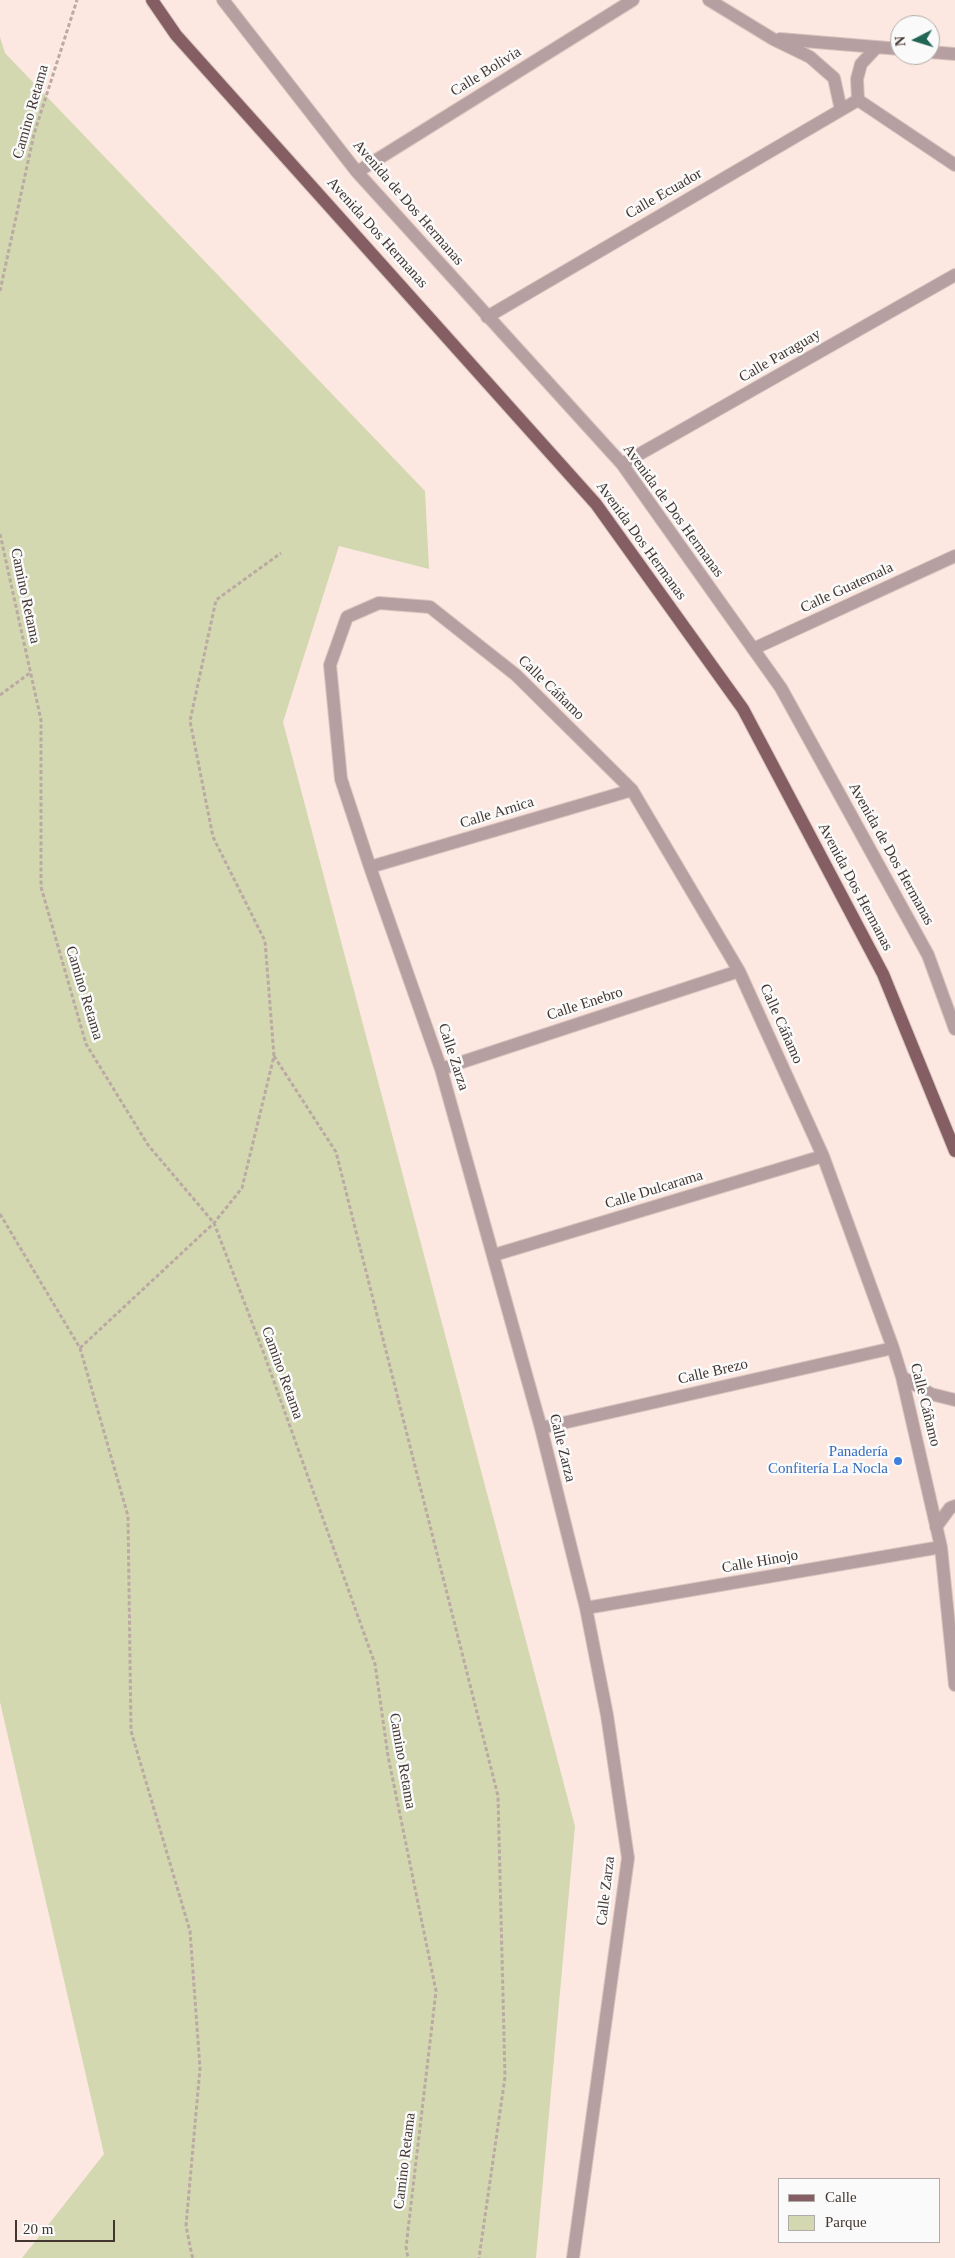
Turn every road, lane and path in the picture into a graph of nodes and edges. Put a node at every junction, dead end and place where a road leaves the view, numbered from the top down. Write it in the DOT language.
graph roads {
  1 [pos="78,0"];
  2 [pos="152,0"];
  3 [pos="162,0"];
  4 [pos="223,0"];
  5 [pos="633,0"];
  6 [pos="710,0"];
  7 [pos="176,35"];
  8 [pos="773,39"];
  9 [pos="877,47"];
  10 [pos="890,48"];
  11 [pos="940,53"];
  12 [pos="955,54"];
  13 [pos="858,100"];
  14 [pos="841,110"];
  15 [pos="955,165"];
  16 [pos="357,172"];
  17 [pos="955,275"];
  18 [pos="0,292"];
  19 [pos="486,317"];
  20 [pos="622,464"];
  21 [pos="0,534"];
  22 [pos="282,554"];
  23 [pos="955,556"];
  24 [pos="753,649"];
  25 [pos="330,665"];
  26 [pos="30,673"];
  27 [pos="0,695"];
  28 [pos="632,790"];
  29 [pos="370,868"];
  30 [pos="739,970"];
  31 [pos="955,1029"];
  32 [pos="274,1056"];
  33 [pos="441,1069"];
  34 [pos="955,1151"];
  35 [pos="823,1156"];
  36 [pos="0,1214"];
  37 [pos="214,1224"];
  38 [pos="494,1255"];
  39 [pos="80,1348"];
  40 [pos="893,1348"];
  41 [pos="902,1377"];
  42 [pos="955,1400"];
  43 [pos="541,1428"];
  44 [pos="955,1506"];
  45 [pos="936,1527"];
  46 [pos="941,1547"];
  47 [pos="586,1608"];
  48 [pos="955,1685"];
  49 [pos="192,2257"];
  50 [pos="408,2258"];
  51 [pos="479,2258"];
  52 [pos="573,2258"];
  1 -- 18 [label="path, Camino Retama"];
  2 -- 7 [label="main road, Avenida Dos Hermanas"];
  3 -- 7 [label="main road, Avenida Dos Hermanas"];
  4 -- 16 [label="street, Avenida de Dos Hermanas"];
  5 -- 16 [label="street, Calle Bolivia"];
  6 -- 8 [label="street"];
  7 -- 34 [label="main road, Avenida Dos Hermanas"];
  8 -- 9 [label="street"];
  8 -- 14 [label="street"];
  9 -- 10 [label="street"];
  9 -- 13 [label="street"];
  11 -- 12 [label="street"];
  13 -- 14 [label="street, Calle Ecuador"];
  13 -- 15 [label="street"];
  14 -- 19 [label="street, Calle Ecuador"];
  16 -- 19 [label="street, Avenida de Dos Hermanas"];
  17 -- 20 [label="street, Calle Paraguay"];
  19 -- 20 [label="street, Avenida de Dos Hermanas"];
  20 -- 24 [label="street, Avenida de Dos Hermanas"];
  21 -- 26 [label="path, Camino Retama"];
  22 -- 32 [label="path"];
  23 -- 24 [label="street, Calle Guatemala"];
  24 -- 31 [label="street, Avenida de Dos Hermanas"];
  25 -- 28 [label="street, Calle Cáñamo"];
  25 -- 29 [label="street, Calle Zarza"];
  26 -- 27 [label="path"];
  26 -- 37 [label="path, Camino Retama"];
  28 -- 29 [label="street, Calle Arnica"];
  28 -- 30 [label="street, Calle Cáñamo"];
  29 -- 33 [label="street, Calle Zarza"];
  30 -- 33 [label="street, Calle Enebro"];
  30 -- 35 [label="street, Calle Cáñamo"];
  32 -- 37 [label="path"];
  32 -- 51 [label="path"];
  33 -- 38 [label="street, Calle Zarza"];
  35 -- 38 [label="street, Calle Dulcarama"];
  35 -- 40 [label="street, Calle Cáñamo"];
  36 -- 39 [label="path"];
  37 -- 39 [label="path"];
  37 -- 50 [label="path, Camino Retama"];
  38 -- 43 [label="street, Calle Zarza"];
  39 -- 49 [label="path"];
  40 -- 41 [label="street, Calle Cáñamo"];
  40 -- 43 [label="street, Calle Brezo"];
  41 -- 42 [label="street"];
  41 -- 45 [label="street, Calle Cáñamo"];
  43 -- 47 [label="street, Calle Zarza"];
  44 -- 45 [label="street"];
  45 -- 46 [label="street, Calle Cáñamo"];
  46 -- 47 [label="street, Calle Hinojo"];
  46 -- 48 [label="street, Calle Cáñamo"];
  47 -- 52 [label="street, Calle Zarza"];
}
